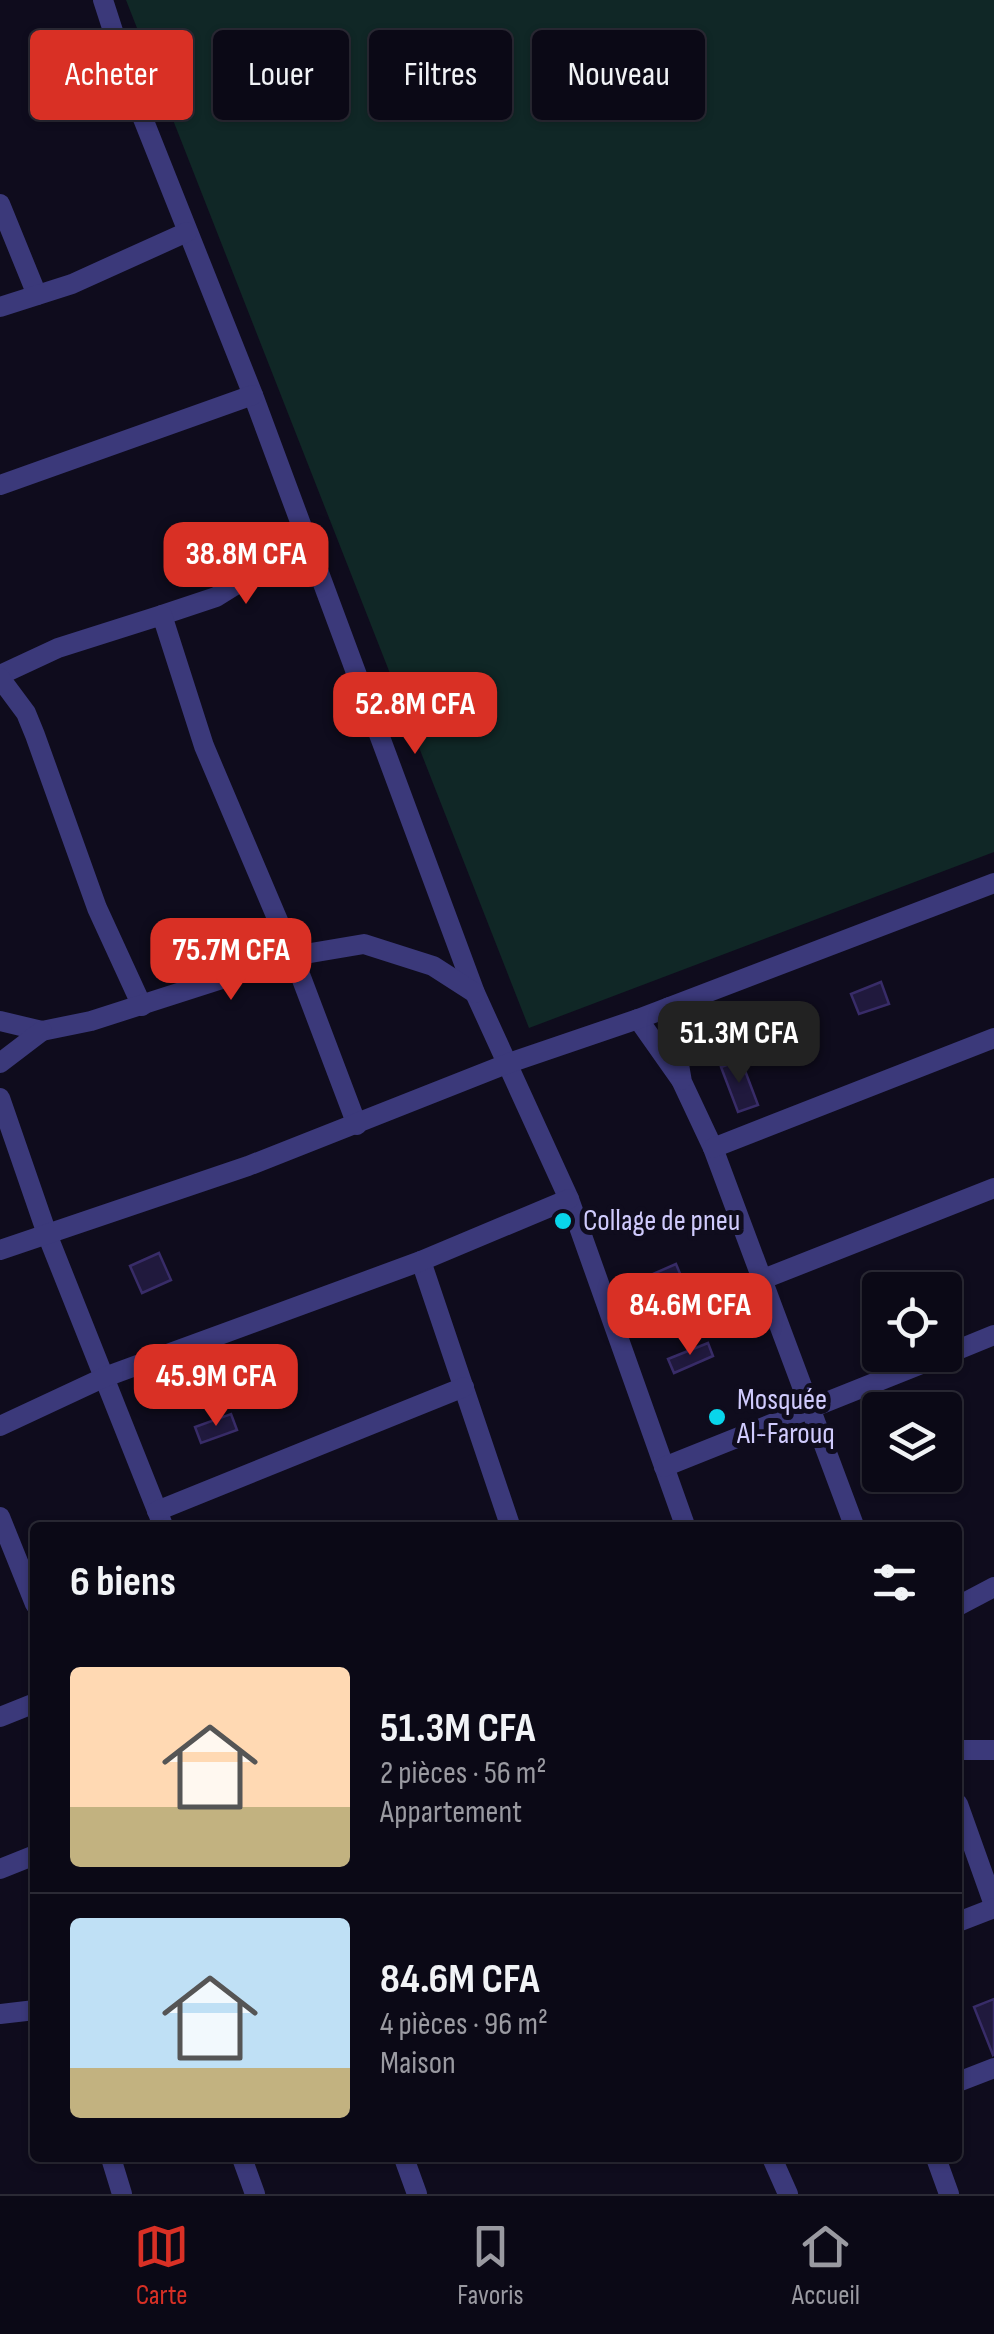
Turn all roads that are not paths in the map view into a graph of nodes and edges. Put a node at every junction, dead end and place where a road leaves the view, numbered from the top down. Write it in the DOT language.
graph roads {
  1 [pos="103,0"];
  2 [pos="0,204"];
  3 [pos="188,232"];
  4 [pos="37,295"];
  5 [pos="0,307"];
  6 [pos="254,395"];
  7 [pos="0,485"];
  8 [pos="312,550"];
  9 [pos="162,615"];
  10 [pos="0,676"];
  11 [pos="994,883"];
  12 [pos="293,956"];
  13 [pos="475,993"];
  14 [pos="142,1006"];
  15 [pos="669,1007"];
  16 [pos="638,1019"];
  17 [pos="0,1021"];
  18 [pos="42,1031"];
  19 [pos="994,1038"];
  20 [pos="0,1063"];
  21 [pos="509,1063"];
  22 [pos="682,1082"];
  23 [pos="0,1098"];
  24 [pos="357,1125"];
  25 [pos="713,1148"];
  26 [pos="994,1188"];
  27 [pos="569,1199"];
  28 [pos="47,1234"];
  29 [pos="0,1250"];
  30 [pos="421,1261"];
  31 [pos="761,1280"];
  32 [pos="994,1335"];
  33 [pos="962,1348"];
  34 [pos="902,1372"];
  35 [pos="105,1377"];
  36 [pos="464,1387"];
  37 [pos="813,1407"];
  38 [pos="0,1426"];
  39 [pos="664,1467"];
  40 [pos="0,1517"];
  41 [pos="160,1519"];
  42 [pos="506,1522"];
  43 [pos="684,1522"];
  44 [pos="854,1522"];
  45 [pos="8,1567"];
  46 [pos="994,1586"];
  47 [pos="30,1597"];
  48 [pos="962,1604"];
  49 [pos="30,1704"];
  50 [pos="0,1717"];
  51 [pos="962,1750"];
  52 [pos="994,1750"];
  53 [pos="962,1815"];
  54 [pos="30,1856"];
  55 [pos="0,1869"];
  56 [pos="994,1907"];
  57 [pos="962,1920"];
  58 [pos="30,2011"];
  59 [pos="0,2014"];
  60 [pos="994,2068"];
  61 [pos="962,2080"];
  62 [pos="112,2162"];
  63 [pos="244,2162"];
  64 [pos="406,2162"];
  65 [pos="774,2162"];
  66 [pos="937,2162"];
  67 [pos="122,2194"];
  68 [pos="256,2194"];
  69 [pos="418,2194"];
  70 [pos="788,2194"];
  71 [pos="949,2194"];
  1 -- 3 [label="street"];
  2 -- 4 [label="street"];
  3 -- 4 [label="street"];
  3 -- 6 [label="street"];
  4 -- 5 [label="street"];
  6 -- 7 [label="street"];
  6 -- 8 [label="street"];
  8 -- 9 [label="street"];
  8 -- 13 [label="street"];
  9 -- 10 [label="street"];
  9 -- 12 [label="street"];
  10 -- 14 [label="street"];
  11 -- 15 [label="street"];
  12 -- 13 [label="street"];
  12 -- 14 [label="street"];
  12 -- 24 [label="street"];
  13 -- 21 [label="street"];
  14 -- 18 [label="street"];
  15 -- 16 [label="street"];
  15 -- 22 [label="street"];
  16 -- 21 [label="street"];
  16 -- 22 [label="street"];
  17 -- 18 [label="street"];
  18 -- 20 [label="street"];
  19 -- 25 [label="street"];
  21 -- 24 [label="street"];
  21 -- 27 [label="street"];
  22 -- 25 [label="street"];
  23 -- 28 [label="street"];
  24 -- 28 [label="street"];
  25 -- 31 [label="street"];
  26 -- 31 [label="street"];
  27 -- 30 [label="street"];
  27 -- 39 [label="street"];
  28 -- 29 [label="street"];
  28 -- 35 [label="street"];
  30 -- 35 [label="street"];
  30 -- 36 [label="street"];
  31 -- 37 [label="street"];
  32 -- 33 [label="street"];
  34 -- 37 [label="street"];
  35 -- 38 [label="street"];
  35 -- 41 [label="street"];
  36 -- 41 [label="street"];
  36 -- 42 [label="street"];
  37 -- 39 [label="street"];
  37 -- 44 [label="street"];
  39 -- 43 [label="street"];
  40 -- 45 [label="street"];
  45 -- 47 [label="street"];
  46 -- 48 [label="street"];
  49 -- 50 [label="street"];
  51 -- 52 [label="street"];
  53 -- 56 [label="street"];
  54 -- 55 [label="street"];
  56 -- 57 [label="street"];
  58 -- 59 [label="street"];
  60 -- 61 [label="street"];
  62 -- 67 [label="street"];
  63 -- 68 [label="street"];
  64 -- 69 [label="street"];
  65 -- 70 [label="street"];
  66 -- 71 [label="street"];
}
